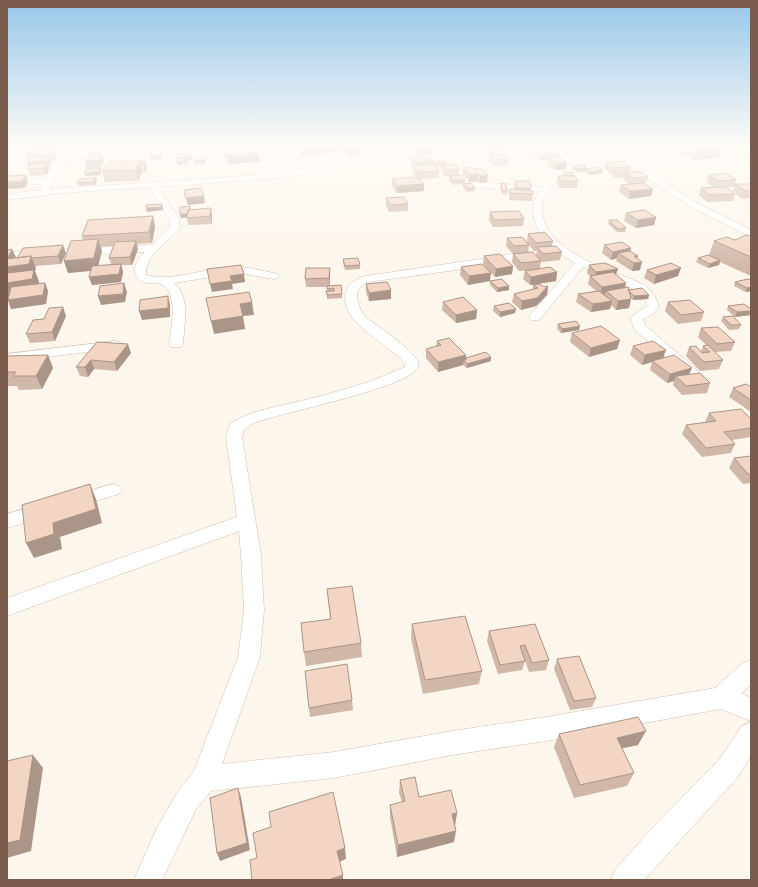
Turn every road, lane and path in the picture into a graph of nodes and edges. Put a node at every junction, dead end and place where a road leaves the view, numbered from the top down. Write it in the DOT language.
graph roads {
  1 [pos="47,186"];
  2 [pos="131,186"];
  3 [pos="153,186"];
  4 [pos="521,186"];
  5 [pos="548,186"];
  6 [pos="665,186"];
  7 [pos="544,190"];
  8 [pos="44,192"];
  9 [pos="7,197"];
  10 [pos="751,234"];
  11 [pos="155,248"];
  12 [pos="562,250"];
  13 [pos="7,255"];
  14 [pos="582,261"];
  15 [pos="274,276"];
  16 [pos="164,280"];
  17 [pos="535,318"];
  18 [pos="115,344"];
  19 [pos="176,344"];
  20 [pos="7,358"];
  21 [pos="695,376"];
  22 [pos="112,490"];
  23 [pos="7,521"];
  24 [pos="246,521"];
  25 [pos="7,607"];
  26 [pos="751,670"];
  27 [pos="721,698"];
  28 [pos="751,710"];
  29 [pos="751,734"];
  30 [pos="204,779"];
  31 [pos="148,880"];
  32 [pos="625,880"];
  1 -- 8 [label="street"];
  2 -- 8 [label="street"];
  3 -- 11 [label="street"];
  4 -- 7 [label="street"];
  5 -- 7 [label="street"];
  6 -- 10 [label="street"];
  7 -- 12 [label="street"];
  8 -- 9 [label="street"];
  11 -- 13 [label="street"];
  11 -- 16 [label="street"];
  12 -- 14 [label="street"];
  12 -- 24 [label="street"];
  14 -- 17 [label="street"];
  14 -- 21 [label="street"];
  15 -- 16 [label="street"];
  16 -- 19 [label="street"];
  18 -- 20 [label="street"];
  22 -- 23 [label="street"];
  24 -- 25 [label="street"];
  24 -- 30 [label="street"];
  26 -- 27 [label="street"];
  27 -- 28 [label="street"];
  27 -- 30 [label="street"];
  29 -- 32 [label="street"];
  30 -- 31 [label="street"];
}
